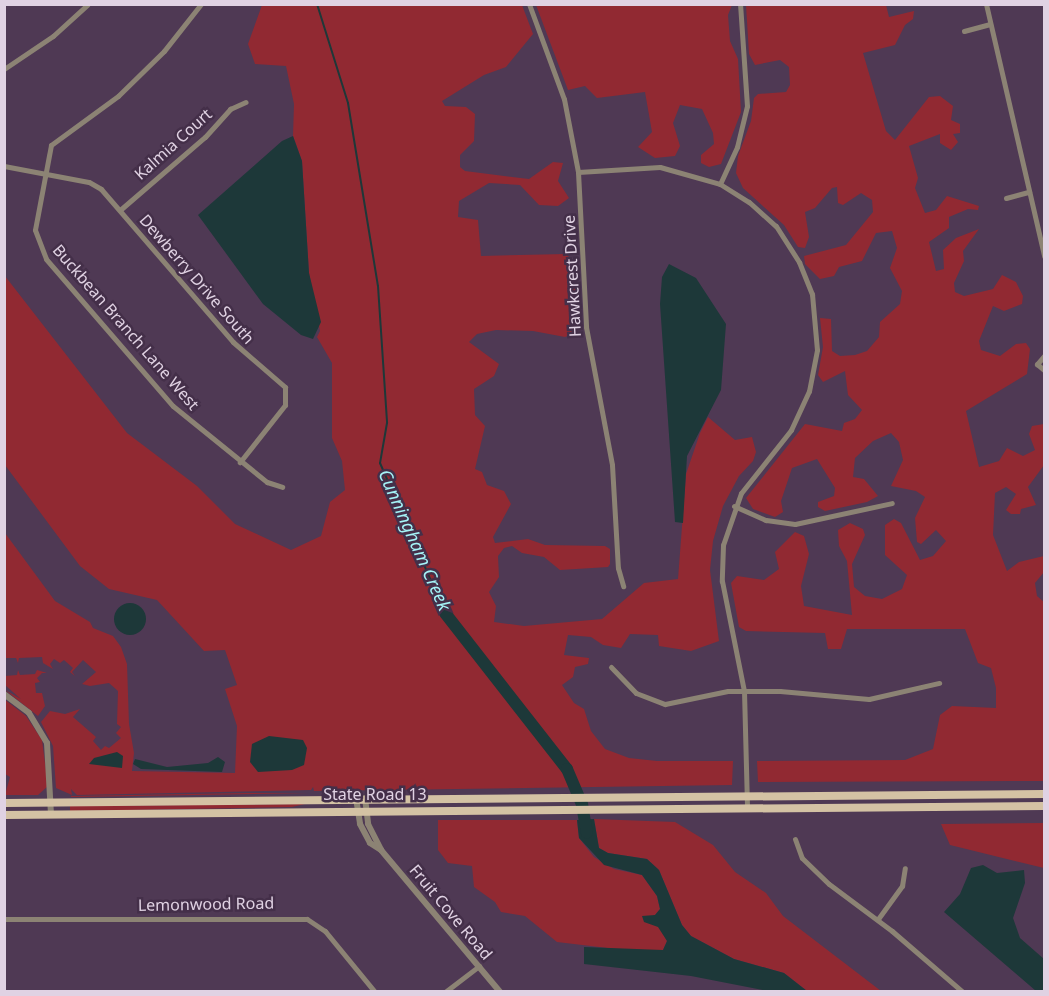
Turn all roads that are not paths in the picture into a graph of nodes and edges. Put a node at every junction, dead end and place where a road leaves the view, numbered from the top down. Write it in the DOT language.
graph roads {
  1 [pos="88,4"];
  2 [pos="201,4"];
  3 [pos="529,4"];
  4 [pos="740,4"];
  5 [pos="986,4"];
  6 [pos="990,24"];
  7 [pos="964,31"];
  8 [pos="4,69"];
  9 [pos="246,102"];
  10 [pos="4,166"];
  11 [pos="578,172"];
  12 [pos="43,173"];
  13 [pos="720,184"];
  14 [pos="1029,192"];
  15 [pos="1006,198"];
  16 [pos="120,210"];
  17 [pos="1044,256"];
  18 [pos="1044,356"];
  19 [pos="1044,370"];
  20 [pos="240,462"];
  21 [pos="282,487"];
  22 [pos="892,503"];
  23 [pos="734,506"];
  24 [pos="623,586"];
  25 [pos="611,667"];
  26 [pos="939,683"];
  27 [pos="744,691"];
  28 [pos="4,694"];
  29 [pos="1044,794"];
  30 [pos="746,796"];
  31 [pos="361,798"];
  32 [pos="52,802"];
  33 [pos="4,803"];
  34 [pos="1044,806"];
  35 [pos="747,808"];
  36 [pos="361,809"];
  37 [pos="51,814"];
  38 [pos="4,815"];
  39 [pos="795,839"];
  40 [pos="905,868"];
  41 [pos="4,919"];
  42 [pos="878,919"];
  43 [pos="479,966"];
  44 [pos="375,992"];
  45 [pos="445,992"];
  46 [pos="500,992"];
  47 [pos="963,992"];
  1 -- 8 [label="street"];
  2 -- 12 [label="street, Buckbean Branch Lane West"];
  3 -- 11 [label="street, Hawkcrest Drive"];
  4 -- 13 [label="street"];
  5 -- 6 [label="street"];
  6 -- 7 [label="street"];
  6 -- 14 [label="street"];
  9 -- 16 [label="street, Kalmia Court"];
  10 -- 12 [label="street, Dewberry Drive South"];
  11 -- 13 [label="street"];
  11 -- 24 [label="street, Hawkcrest Drive"];
  12 -- 16 [label="street, Dewberry Drive South"];
  12 -- 20 [label="street, Buckbean Branch Lane West"];
  13 -- 23 [label="street"];
  14 -- 15 [label="street"];
  14 -- 17 [label="street"];
  16 -- 20 [label="street, Dewberry Drive South"];
  18 -- 19 [label="street"];
  20 -- 21 [label="street, Buckbean Branch Lane West"];
  22 -- 23 [label="street"];
  23 -- 27 [label="street"];
  25 -- 27 [label="street"];
  26 -- 27 [label="street"];
  27 -- 30 [label="street"];
  28 -- 32 [label="street"];
  29 -- 30 [label="main road, State Road 13"];
  30 -- 31 [label="main road, State Road 13"];
  30 -- 35 [label="street"];
  31 -- 32 [label="main road, State Road 13"];
  31 -- 36 [label="street, Fruit Cove Road"];
  32 -- 33 [label="main road, State Road 13"];
  32 -- 37 [label="street"];
  34 -- 35 [label="main road, State Road 13"];
  35 -- 36 [label="main road, State Road 13"];
  36 -- 37 [label="main road, State Road 13"];
  36 -- 43 [label="street, Fruit Cove Road"];
  37 -- 38 [label="main road, State Road 13"];
  39 -- 42 [label="street"];
  40 -- 42 [label="street"];
  41 -- 44 [label="street, Lemonwood Road"];
  42 -- 47 [label="street"];
  43 -- 45 [label="street"];
  43 -- 46 [label="street, Fruit Cove Road"];
}
